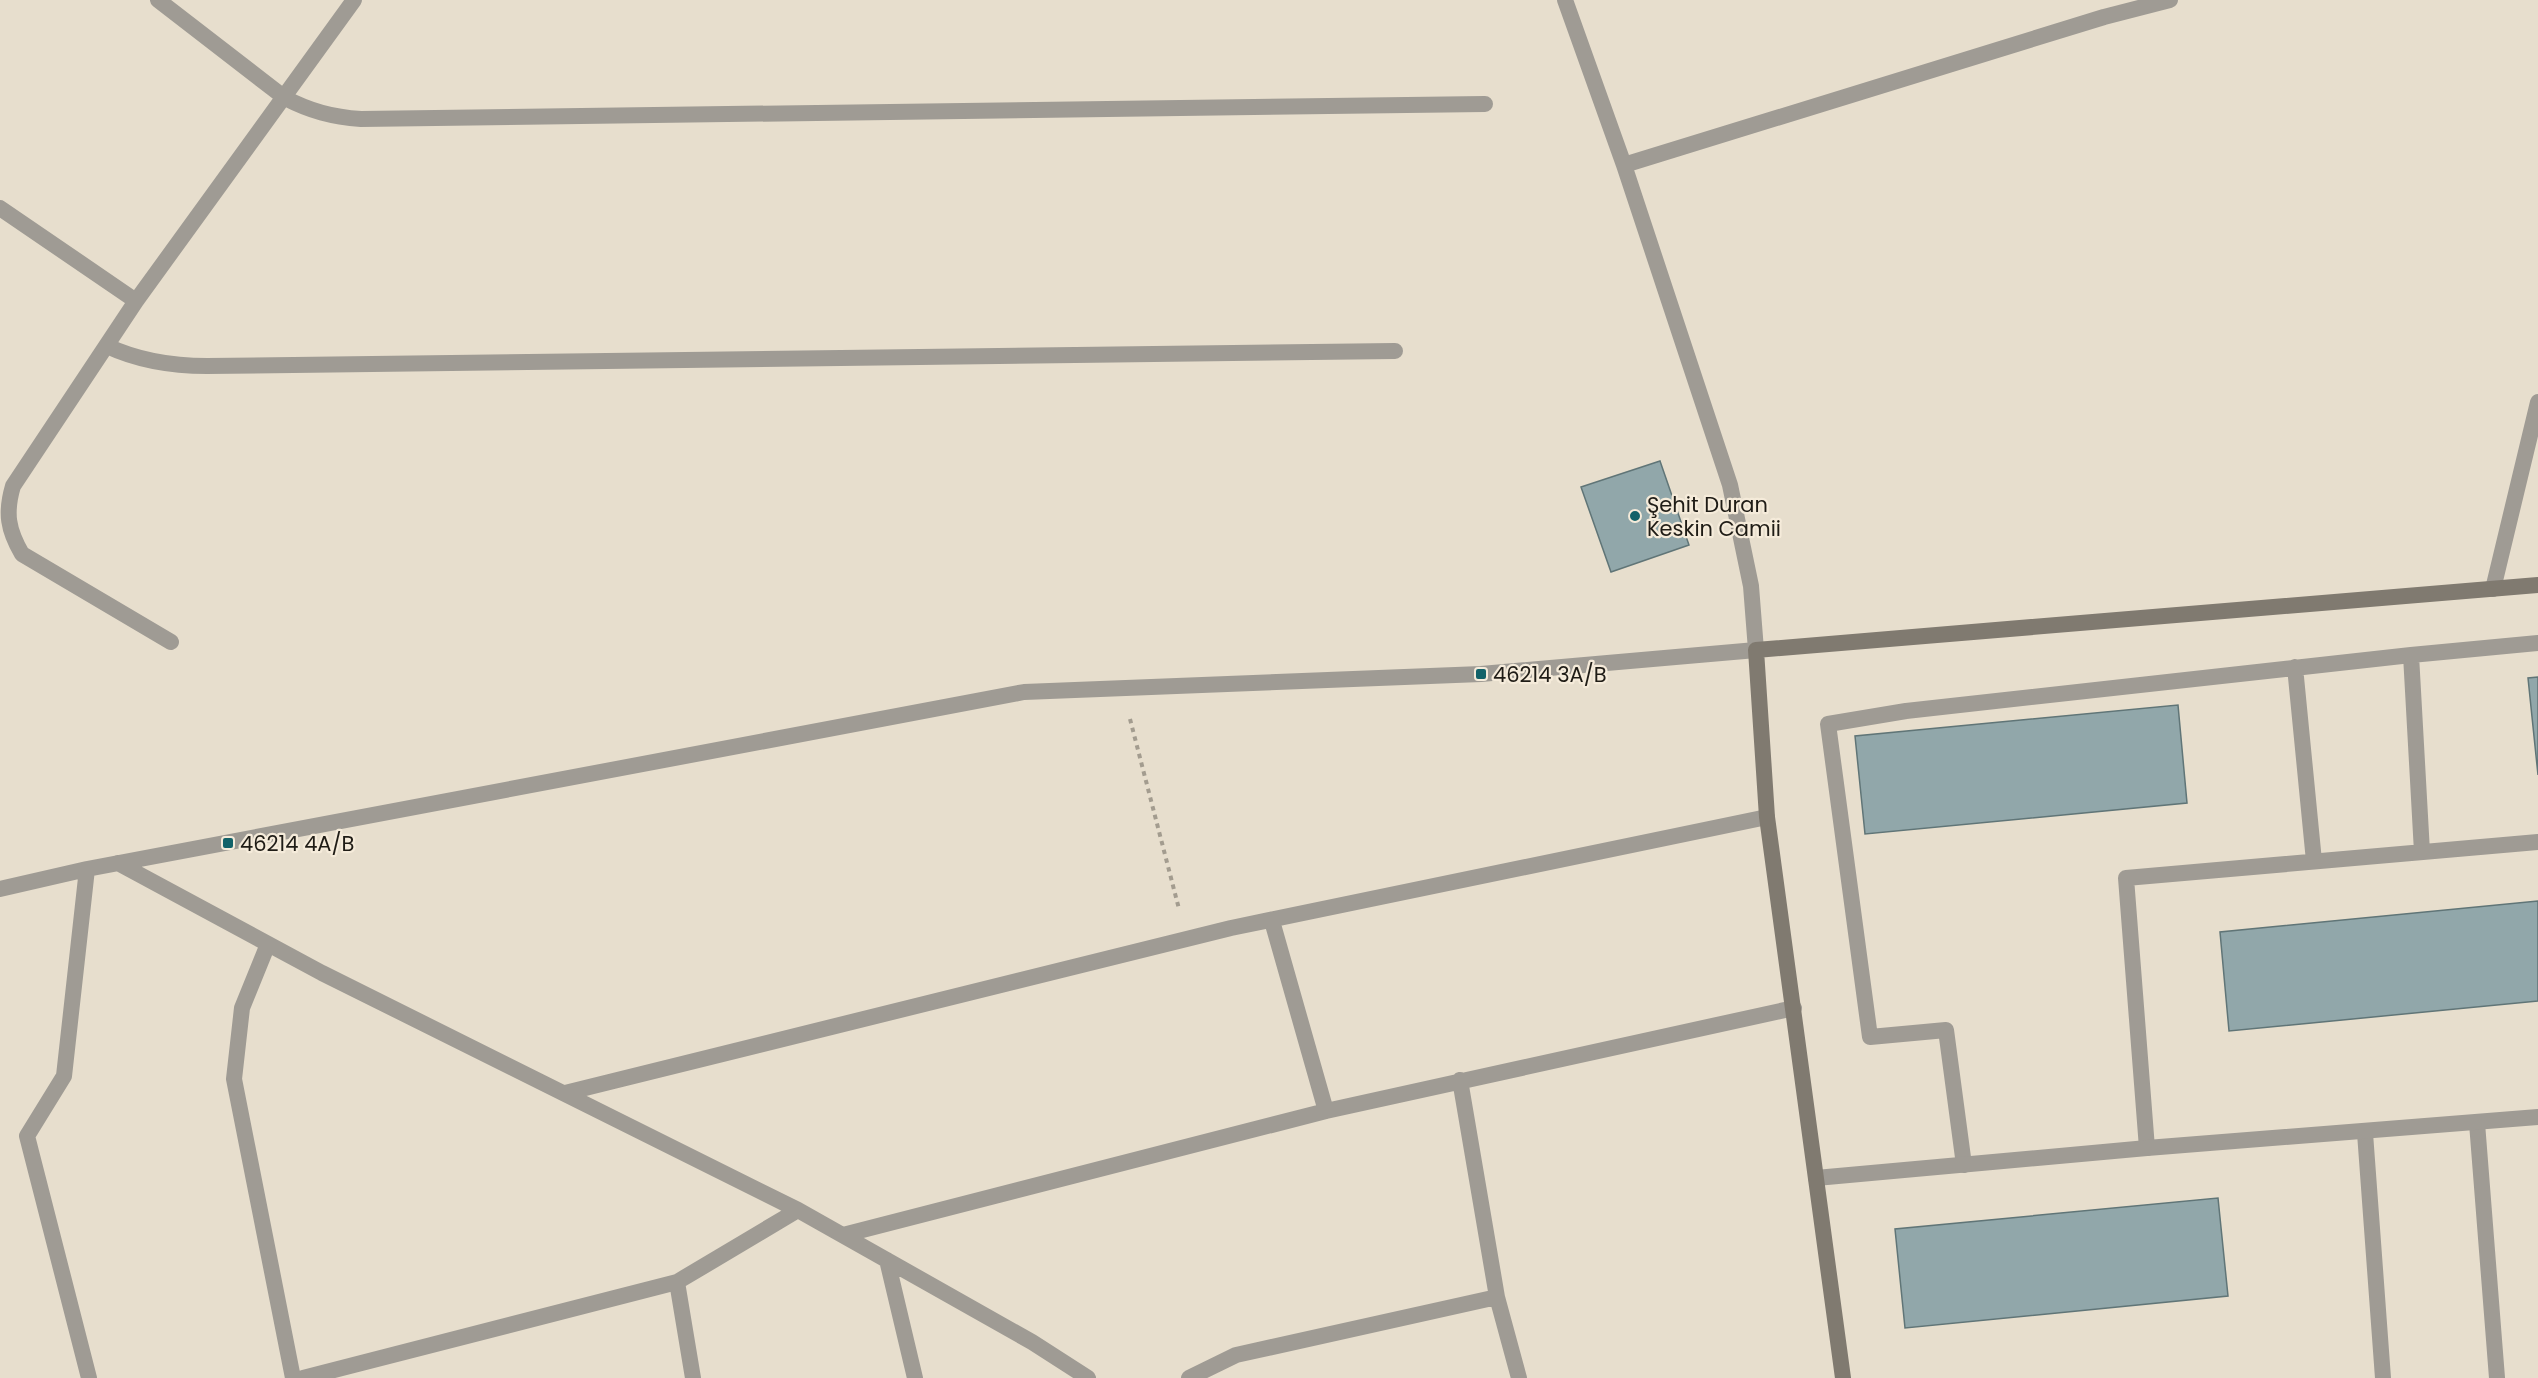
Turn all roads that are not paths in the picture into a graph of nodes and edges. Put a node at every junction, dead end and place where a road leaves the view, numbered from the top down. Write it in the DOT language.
graph roads {
  1 [pos="158,0"];
  2 [pos="354,0"];
  3 [pos="1565,0"];
  4 [pos="2170,0"];
  5 [pos="285,98"];
  6 [pos="1485,104"];
  7 [pos="1624,165"];
  8 [pos="0,208"];
  9 [pos="136,301"];
  10 [pos="106,346"];
  11 [pos="1395,351"];
  12 [pos="2538,402"];
  13 [pos="2538,585"];
  14 [pos="2493,589"];
  15 [pos="171,642"];
  16 [pos="2538,643"];
  17 [pos="1756,650"];
  18 [pos="2410,655"];
  19 [pos="2295,668"];
  20 [pos="1767,817"];
  21 [pos="2538,842"];
  22 [pos="2422,852"];
  23 [pos="2314,861"];
  24 [pos="118,863"];
  25 [pos="87,869"];
  26 [pos="0,890"];
  27 [pos="1272,921"];
  28 [pos="268,944"];
  29 [pos="1794,1008"];
  30 [pos="1460,1080"];
  31 [pos="565,1094"];
  32 [pos="1326,1111"];
  33 [pos="2538,1117"];
  34 [pos="2477,1123"];
  35 [pos="2365,1132"];
  36 [pos="2147,1148"];
  37 [pos="1964,1165"];
  38 [pos="1816,1178"];
  39 [pos="798,1210"];
  40 [pos="843,1235"];
  41 [pos="887,1260"];
  42 [pos="677,1282"];
  43 [pos="1497,1297"];
  44 [pos="89,1378"];
  45 [pos="293,1378"];
  46 [pos="303,1378"];
  47 [pos="693,1378"];
  48 [pos="915,1378"];
  49 [pos="1088,1378"];
  50 [pos="1189,1378"];
  51 [pos="1519,1378"];
  52 [pos="1843,1378"];
  53 [pos="2383,1378"];
  54 [pos="2497,1378"];
  1 -- 5 [label="street"];
  2 -- 5 [label="street"];
  3 -- 7 [label="street"];
  4 -- 7 [label="street"];
  5 -- 6 [label="street"];
  5 -- 9 [label="street"];
  7 -- 17 [label="street"];
  8 -- 9 [label="street"];
  9 -- 10 [label="street"];
  10 -- 11 [label="street"];
  10 -- 15 [label="street"];
  12 -- 14 [label="street"];
  13 -- 14 [label="main road"];
  14 -- 17 [label="main road"];
  16 -- 18 [label="street"];
  17 -- 20 [label="main road"];
  17 -- 24 [label="street"];
  18 -- 19 [label="street"];
  18 -- 22 [label="street"];
  19 -- 23 [label="street"];
  19 -- 37 [label="street"];
  20 -- 27 [label="street"];
  20 -- 29 [label="main road"];
  21 -- 22 [label="street"];
  22 -- 23 [label="street"];
  23 -- 36 [label="street"];
  24 -- 25 [label="street"];
  24 -- 28 [label="street"];
  25 -- 26 [label="street"];
  25 -- 44 [label="street"];
  27 -- 31 [label="street"];
  27 -- 32 [label="street"];
  28 -- 31 [label="street"];
  28 -- 45 [label="street"];
  29 -- 30 [label="street"];
  29 -- 38 [label="main road"];
  30 -- 32 [label="street"];
  30 -- 43 [label="street"];
  31 -- 39 [label="street"];
  32 -- 40 [label="street"];
  33 -- 34 [label="street"];
  34 -- 35 [label="street"];
  34 -- 54 [label="street"];
  35 -- 36 [label="street"];
  35 -- 53 [label="street"];
  36 -- 37 [label="street"];
  37 -- 38 [label="street"];
  38 -- 52 [label="main road"];
  39 -- 40 [label="street"];
  39 -- 42 [label="street"];
  40 -- 41 [label="street"];
  41 -- 48 [label="street"];
  41 -- 49 [label="street"];
  42 -- 46 [label="street"];
  42 -- 47 [label="street"];
  43 -- 50 [label="street"];
  43 -- 51 [label="street"];
}
